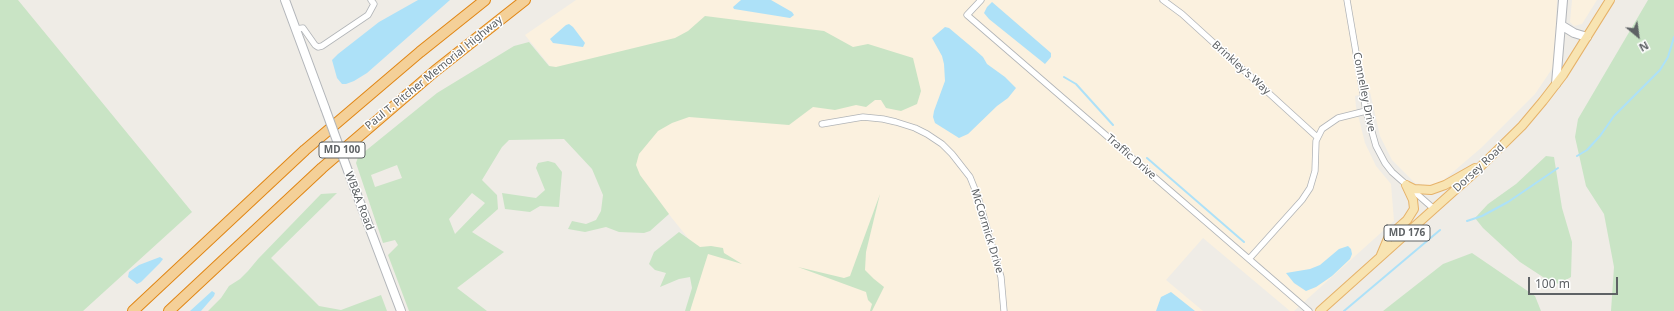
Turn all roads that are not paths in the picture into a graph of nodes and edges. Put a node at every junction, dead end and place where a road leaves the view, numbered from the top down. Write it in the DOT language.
graph roads {
  1 [pos="285,0"];
  2 [pos="371,0"];
  3 [pos="485,0"];
  4 [pos="525,0"];
  5 [pos="980,0"];
  6 [pos="1163,0"];
  7 [pos="1347,0"];
  8 [pos="1563,0"];
  9 [pos="1610,0"];
  10 [pos="1561,25"];
  11 [pos="296,29"];
  12 [pos="1587,37"];
  13 [pos="1556,84"];
  14 [pos="1366,111"];
  15 [pos="822,124"];
  16 [pos="1317,137"];
  17 [pos="1486,161"];
  18 [pos="1406,185"];
  19 [pos="1434,209"];
  20 [pos="1380,257"];
  21 [pos="1249,259"];
  22 [pos="133,311"];
  23 [pos="169,311"];
  24 [pos="401,311"];
  25 [pos="1004,311"];
  26 [pos="1309,311"];
  27 [pos="1320,311"];
  1 -- 11 [label="street, WB&A Road"];
  2 -- 11 [label="street"];
  3 -- 22 [label="highway, MD 100"];
  4 -- 23 [label="highway, Paul T. Pitcher Memorial Highway / MD 100"];
  5 -- 21 [label="street, Traffic Drive"];
  6 -- 16 [label="street, Brinkley's Way"];
  7 -- 14 [label="street, Connelley Drive"];
  8 -- 10 [label="street"];
  9 -- 12 [label="main road, Dorsey Road / MD 176"];
  10 -- 12 [label="street"];
  10 -- 13 [label="street"];
  11 -- 24 [label="street, WB&A Road, bridge"];
  12 -- 13 [label="main road, Dorsey Road / MD 176"];
  13 -- 17 [label="main road, Dorsey Road / MD 176"];
  14 -- 16 [label="street"];
  14 -- 18 [label="street, Connelley Drive"];
  15 -- 25 [label="street, McCormick Drive"];
  16 -- 21 [label="street"];
  17 -- 18 [label="main road"];
  17 -- 19 [label="main road, Dorsey Road / MD 176"];
  18 -- 19 [label="street, Connelley Drive"];
  18 -- 20 [label="main road"];
  19 -- 20 [label="main road, Dorsey Road / MD 176"];
  20 -- 27 [label="main road, Dorsey Road / MD 176"];
  21 -- 26 [label="street, Traffic Drive"];
}
